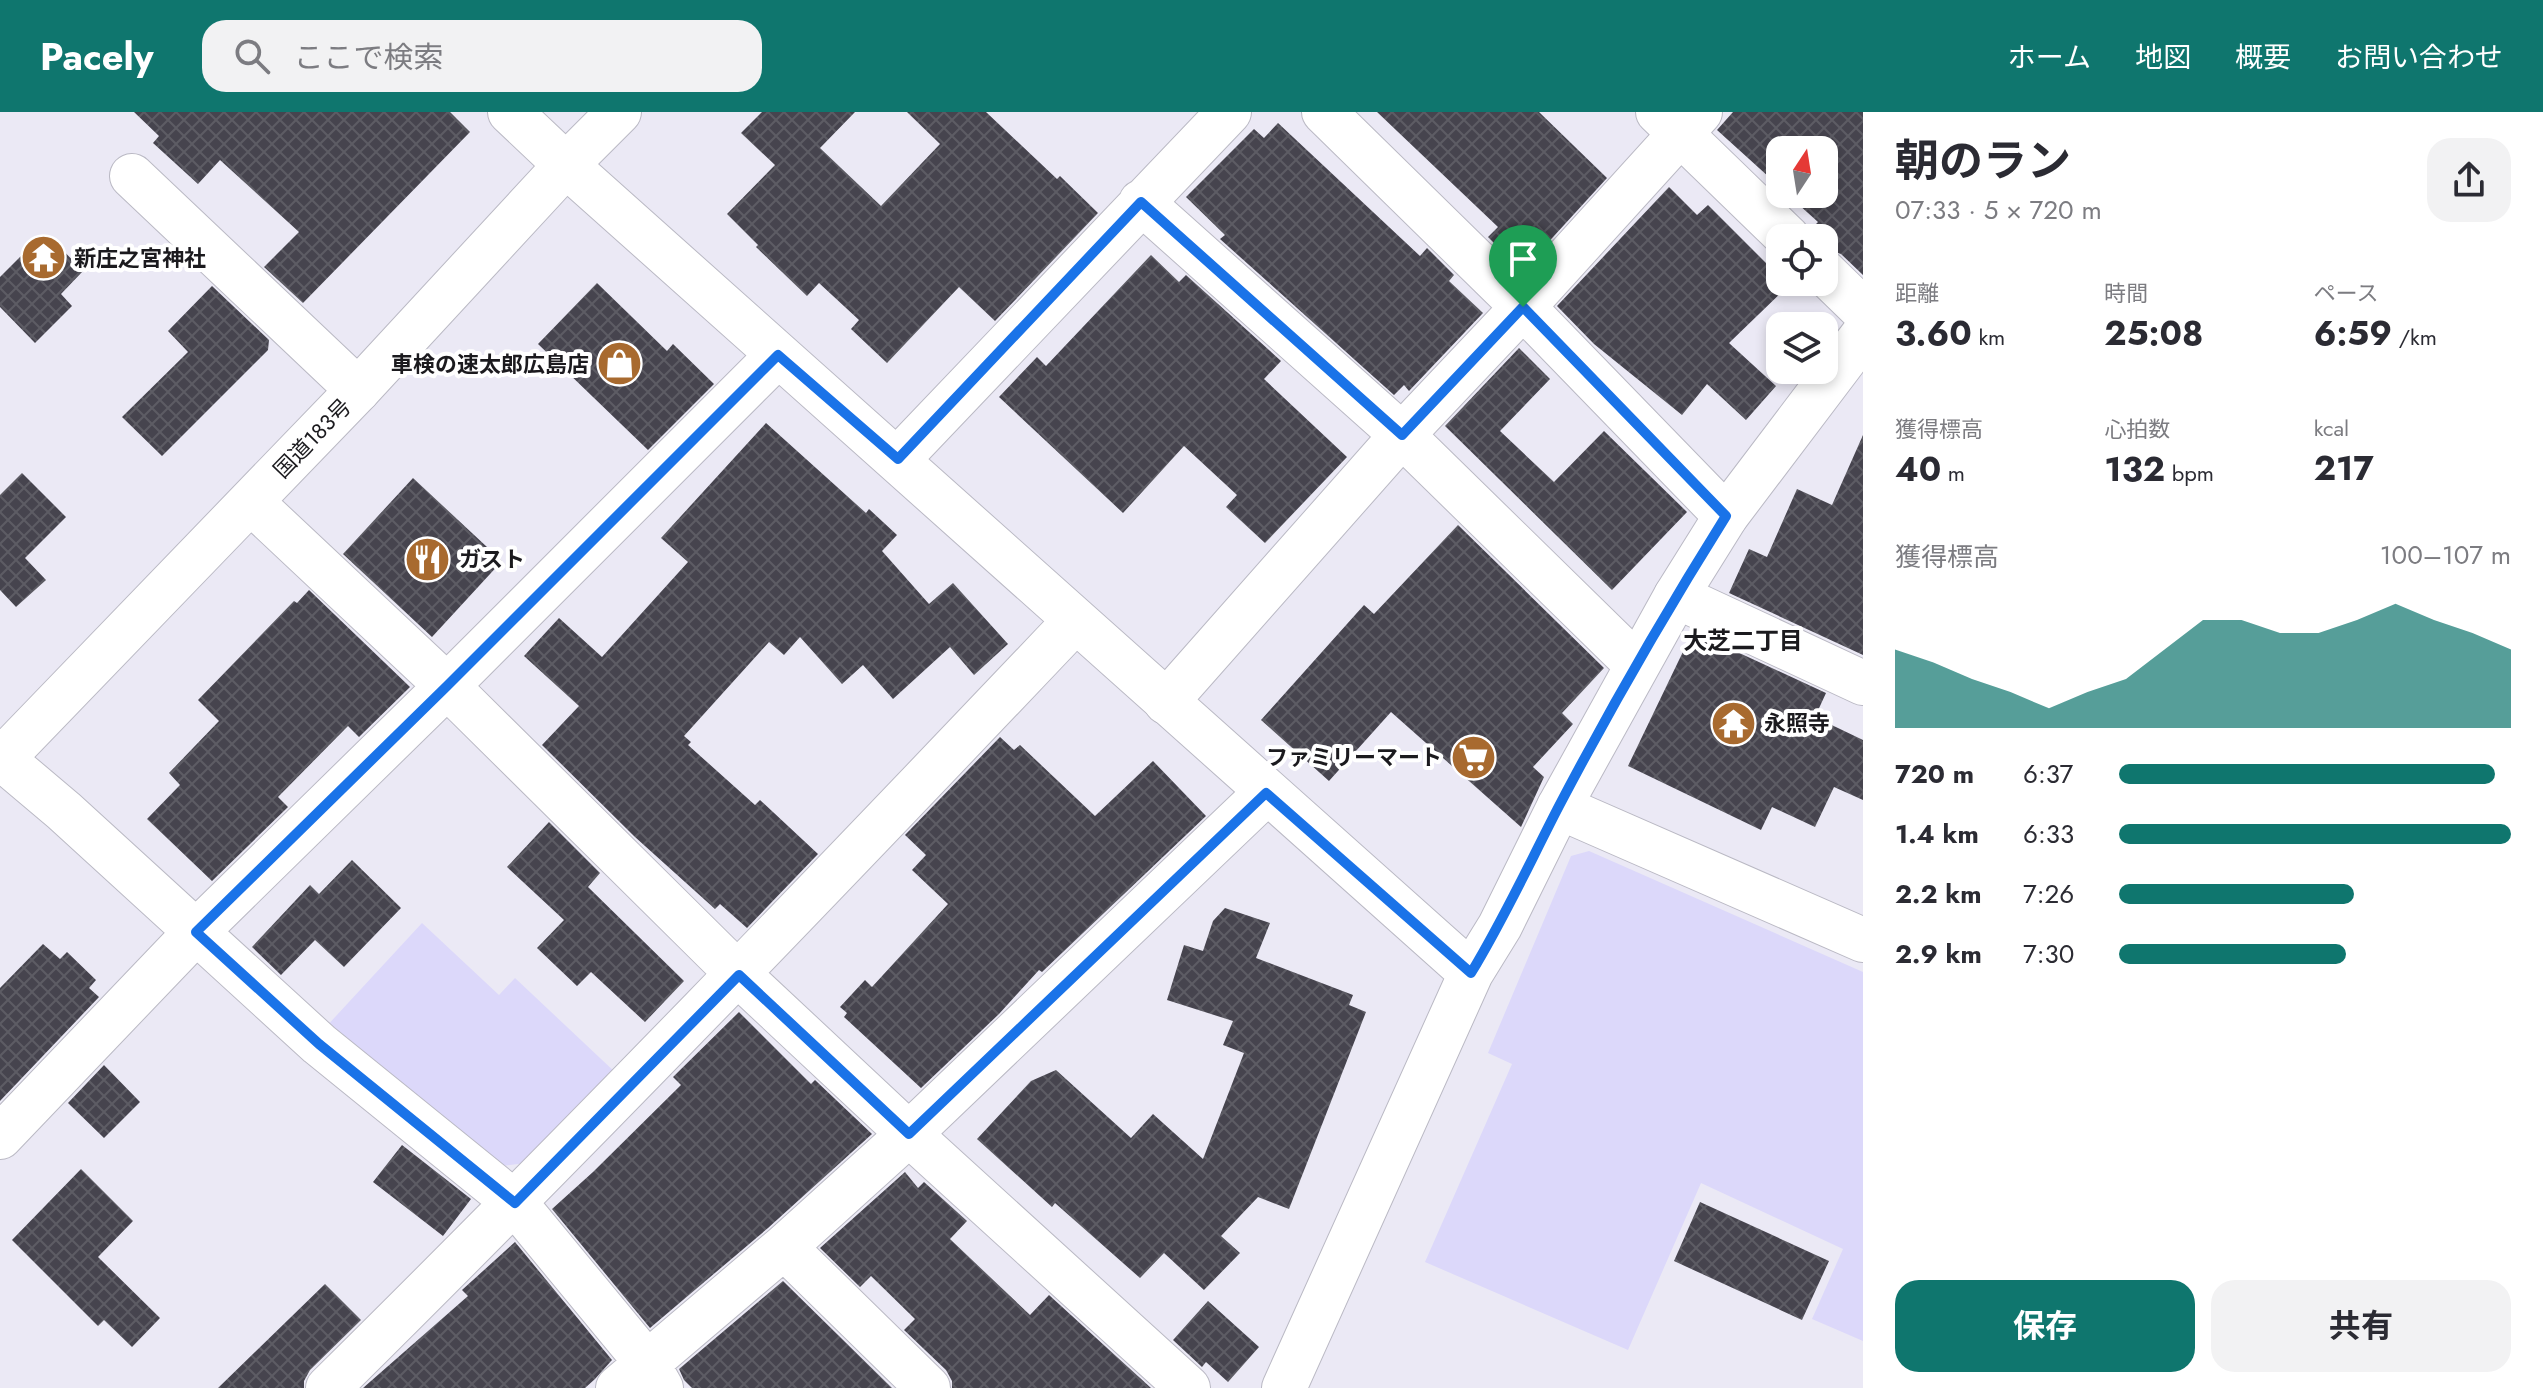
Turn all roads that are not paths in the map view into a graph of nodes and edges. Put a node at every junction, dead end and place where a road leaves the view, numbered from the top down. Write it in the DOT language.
graph roads {
  1 [pos="510,112"];
  2 [pos="619,112"];
  3 [pos="1229,112"];
  4 [pos="1324,112"];
  5 [pos="1680,119"];
  6 [pos="566,165"];
  7 [pos="132,176"];
  8 [pos="1141,202"];
  9 [pos="1775,224"];
  10 [pos="1838,286"];
  11 [pos="1523,307"];
  12 [pos="1863,310"];
  13 [pos="1863,335"];
  14 [pos="778,355"];
  15 [pos="358,390"];
  16 [pos="1402,435"];
  17 [pos="898,459"];
  18 [pos="251,502"];
  19 [pos="1726,516"];
  20 [pos="1676,596"];
  21 [pos="1075,621"];
  22 [pos="1636,664"];
  23 [pos="1863,683"];
  24 [pos="447,686"];
  25 [pos="1166,702"];
  26 [pos="1,759"];
  27 [pos="1266,793"];
  28 [pos="1559,807"];
  29 [pos="196,932"];
  30 [pos="1863,940"];
  31 [pos="1471,973"];
  32 [pos="739,975"];
  33 [pos="909,1134"];
  34 [pos="0,1137"];
  35 [pos="515,1203"];
  36 [pos="784,1247"];
  37 [pos="642,1380"];
  38 [pos="328,1388"];
  39 [pos="928,1388"];
  40 [pos="1188,1388"];
  41 [pos="1284,1388"];
  1 -- 6 [label="main road"];
  2 -- 6 [label="main road, 国道183号"];
  3 -- 8 [label="main road"];
  4 -- 11 [label="main road"];
  5 -- 9 [label="main road"];
  5 -- 11 [label="main road"];
  6 -- 14 [label="main road"];
  6 -- 15 [label="main road, 国道183号"];
  7 -- 15 [label="main road"];
  8 -- 16 [label="main road"];
  8 -- 17 [label="main road"];
  10 -- 12 [label="main road"];
  11 -- 16 [label="main road"];
  11 -- 19 [label="main road"];
  13 -- 19 [label="main road"];
  14 -- 17 [label="main road"];
  14 -- 24 [label="main road"];
  15 -- 18 [label="main road, 国道183号"];
  16 -- 22 [label="main road"];
  16 -- 25 [label="main road"];
  17 -- 21 [label="main road"];
  18 -- 24 [label="main road"];
  18 -- 26 [label="main road, 国道183号"];
  19 -- 20 [label="main road"];
  20 -- 22 [label="main road"];
  20 -- 23 [label="main road"];
  21 -- 25 [label="main road"];
  21 -- 32 [label="main road"];
  22 -- 28 [label="main road"];
  24 -- 29 [label="main road"];
  24 -- 32 [label="main road"];
  25 -- 27 [label="main road"];
  26 -- 29 [label="main road"];
  27 -- 31 [label="main road"];
  27 -- 33 [label="main road"];
  28 -- 30 [label="main road"];
  28 -- 31 [label="main road"];
  29 -- 34 [label="main road"];
  29 -- 35 [label="main road"];
  31 -- 41 [label="main road"];
  32 -- 33 [label="main road"];
  32 -- 35 [label="main road"];
  33 -- 36 [label="main road"];
  33 -- 40 [label="main road"];
  35 -- 37 [label="main road"];
  35 -- 38 [label="main road"];
  36 -- 37 [label="main road"];
  36 -- 39 [label="main road"];
}
